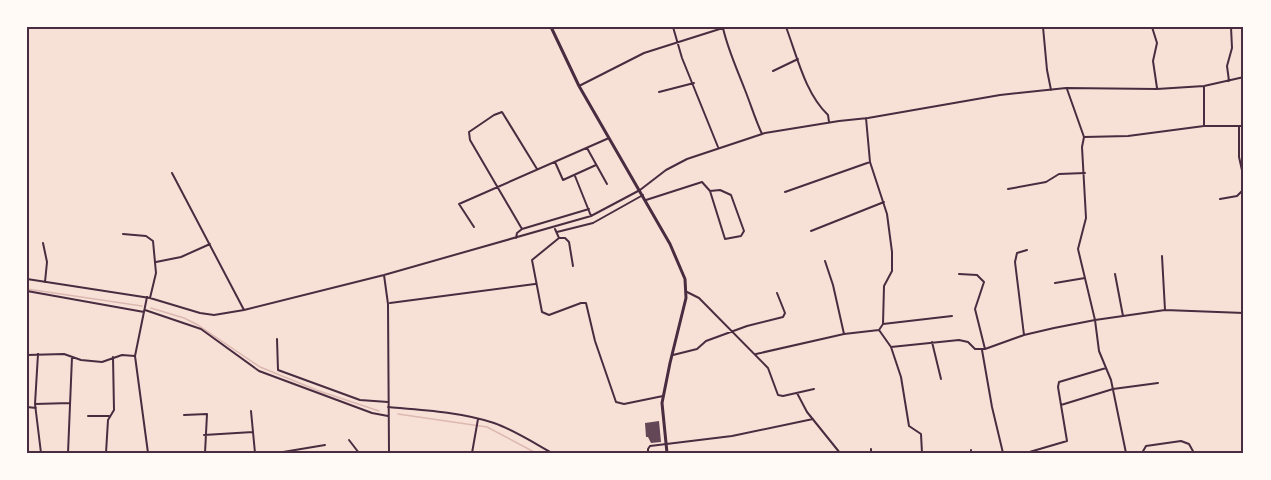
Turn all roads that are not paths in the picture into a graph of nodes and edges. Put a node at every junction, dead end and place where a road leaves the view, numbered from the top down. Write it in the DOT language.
graph roads {
  1 [pos="551,27"];
  2 [pos="674,27"];
  3 [pos="786,27"];
  4 [pos="1043,27"];
  5 [pos="1152,27"];
  6 [pos="1231,27"];
  7 [pos="724,28"];
  8 [pos="677,42"];
  9 [pos="798,59"];
  10 [pos="773,71"];
  11 [pos="1244,77"];
  12 [pos="1229,81"];
  13 [pos="694,83"];
  14 [pos="579,86"];
  15 [pos="1204,86"];
  16 [pos="1066,88"];
  17 [pos="1157,89"];
  18 [pos="1051,90"];
  19 [pos="659,92"];
  20 [pos="866,118"];
  21 [pos="829,122"];
  22 [pos="1204,126"];
  23 [pos="1239,126"];
  24 [pos="1244,126"];
  25 [pos="762,134"];
  26 [pos="1084,137"];
  27 [pos="609,138"];
  28 [pos="718,147"];
  29 [pos="587,148"];
  30 [pos="555,162"];
  31 [pos="870,162"];
  32 [pos="596,165"];
  33 [pos="537,169"];
  34 [pos="172,173"];
  35 [pos="1085,173"];
  36 [pos="575,176"];
  37 [pos="607,184"];
  38 [pos="496,187"];
  39 [pos="1008,189"];
  40 [pos="639,190"];
  41 [pos="710,191"];
  42 [pos="785,192"];
  43 [pos="643,195"];
  44 [pos="1220,199"];
  45 [pos="646,200"];
  46 [pos="884,202"];
  47 [pos="589,209"];
  48 [pos="591,216"];
  49 [pos="474,227"];
  50 [pos="554,227"];
  51 [pos="522,229"];
  52 [pos="811,231"];
  53 [pos="557,232"];
  54 [pos="123,234"];
  55 [pos="516,238"];
  56 [pos="559,238"];
  57 [pos="44,243"];
  58 [pos="210,244"];
  59 [pos="1027,250"];
  60 [pos="1162,256"];
  61 [pos="825,261"];
  62 [pos="155,262"];
  63 [pos="573,266"];
  64 [pos="959,274"];
  65 [pos="1115,274"];
  66 [pos="384,275"];
  67 [pos="1085,278"];
  68 [pos="27,279"];
  69 [pos="45,282"];
  70 [pos="535,284"];
  71 [pos="1055,284"];
  72 [pos="27,291"];
  73 [pos="687,292"];
  74 [pos="777,293"];
  75 [pos="148,297"];
  76 [pos="388,304"];
  77 [pos="244,310"];
  78 [pos="1165,310"];
  79 [pos="144,311"];
  80 [pos="1244,314"];
  81 [pos="952,316"];
  82 [pos="1123,316"];
  83 [pos="1095,320"];
  84 [pos="883,324"];
  85 [pos="879,330"];
  86 [pos="732,332"];
  87 [pos="844,334"];
  88 [pos="1024,335"];
  89 [pos="277,339"];
  90 [pos="932,342"];
  91 [pos="891,347"];
  92 [pos="984,349"];
  93 [pos="38,354"];
  94 [pos="756,354"];
  95 [pos="27,355"];
  96 [pos="672,355"];
  97 [pos="72,356"];
  98 [pos="135,356"];
  99 [pos="113,357"];
  100 [pos="1106,368"];
  101 [pos="941,380"];
  102 [pos="1158,383"];
  103 [pos="814,389"];
  104 [pos="1113,389"];
  105 [pos="797,393"];
  106 [pos="663,396"];
  107 [pos="388,402"];
  108 [pos="70,403"];
  109 [pos="1061,405"];
  110 [pos="27,406"];
  111 [pos="35,406"];
  112 [pos="388,407"];
  113 [pos="251,411"];
  114 [pos="184,415"];
  115 [pos="88,416"];
  116 [pos="109,416"];
  117 [pos="388,416"];
  118 [pos="478,419"];
  119 [pos="813,419"];
  120 [pos="253,432"];
  121 [pos="204,435"];
  122 [pos="349,440"];
  123 [pos="665,444"];
  124 [pos="325,445"];
  125 [pos="604,452"];
  126 [pos="41,453"];
  127 [pos="68,453"];
  128 [pos="106,453"];
  129 [pos="148,453"];
  130 [pos="205,453"];
  131 [pos="255,453"];
  132 [pos="277,453"];
  133 [pos="359,453"];
  134 [pos="389,453"];
  135 [pos="472,453"];
  136 [pos="552,453"];
  137 [pos="583,453"];
  138 [pos="648,453"];
  139 [pos="667,453"];
  140 [pos="840,453"];
  141 [pos="922,453"];
  142 [pos="1003,453"];
  143 [pos="1026,453"];
  144 [pos="1126,453"];
  145 [pos="1142,453"];
  146 [pos="1194,453"];
  1 -- 14 [label="main road"];
  2 -- 8 [label="street"];
  3 -- 9 [label="street"];
  4 -- 18 [label="street"];
  5 -- 17 [label="street"];
  6 -- 12 [label="street"];
  7 -- 8 [label="street"];
  7 -- 25 [label="street"];
  8 -- 13 [label="street"];
  8 -- 14 [label="street"];
  9 -- 10 [label="street"];
  9 -- 21 [label="street"];
  11 -- 12 [label="street"];
  12 -- 15 [label="street"];
  13 -- 19 [label="street"];
  13 -- 28 [label="street"];
  14 -- 27 [label="main road"];
  15 -- 17 [label="street"];
  15 -- 22 [label="street"];
  16 -- 17 [label="street"];
  16 -- 18 [label="street"];
  16 -- 26 [label="street"];
  18 -- 20 [label="street"];
  20 -- 21 [label="street"];
  20 -- 31 [label="street"];
  21 -- 25 [label="street"];
  22 -- 23 [label="street"];
  22 -- 26 [label="street"];
  23 -- 24 [label="street"];
  23 -- 44 [label="street"];
  25 -- 28 [label="street"];
  26 -- 35 [label="street"];
  27 -- 29 [label="street"];
  27 -- 40 [label="main road"];
  28 -- 40 [label="street"];
  29 -- 30 [label="street"];
  29 -- 32 [label="street"];
  30 -- 33 [label="street"];
  30 -- 36 [label="street"];
  31 -- 42 [label="street"];
  31 -- 46 [label="street"];
  32 -- 36 [label="street"];
  32 -- 37 [label="street"];
  33 -- 38 [label="street"];
  33 -- 38 [label="street"];
  34 -- 58 [label="street"];
  35 -- 39 [label="street"];
  35 -- 67 [label="street"];
  36 -- 47 [label="street"];
  38 -- 49 [label="street"];
  38 -- 51 [label="street"];
  40 -- 43 [label="main road"];
  40 -- 48 [label="street"];
  41 -- 41 [label="street"];
  41 -- 45 [label="street"];
  43 -- 45 [label="main road"];
  43 -- 53 [label="street"];
  45 -- 73 [label="main road"];
  46 -- 52 [label="street"];
  46 -- 84 [label="street"];
  47 -- 48 [label="street"];
  47 -- 51 [label="street"];
  48 -- 50 [label="street"];
  50 -- 53 [label="street"];
  50 -- 55 [label="street"];
  51 -- 55 [label="street"];
  53 -- 56 [label="street"];
  54 -- 62 [label="street"];
  55 -- 66 [label="street"];
  56 -- 63 [label="street"];
  56 -- 70 [label="street"];
  57 -- 69 [label="street"];
  58 -- 62 [label="street"];
  58 -- 77 [label="street"];
  59 -- 88 [label="street"];
  60 -- 78 [label="street"];
  61 -- 87 [label="street"];
  62 -- 75 [label="street"];
  64 -- 92 [label="street"];
  65 -- 82 [label="street"];
  66 -- 76 [label="street"];
  66 -- 77 [label="street"];
  67 -- 71 [label="street"];
  67 -- 83 [label="street"];
  68 -- 69 [label="street"];
  69 -- 75 [label="street"];
  70 -- 76 [label="street"];
  70 -- 106 [label="street"];
  72 -- 79 [label="street"];
  73 -- 86 [label="street"];
  73 -- 96 [label="main road"];
  74 -- 86 [label="street"];
  75 -- 77 [label="street"];
  75 -- 79 [label="street"];
  76 -- 107 [label="street"];
  78 -- 80 [label="street"];
  78 -- 82 [label="street"];
  79 -- 98 [label="street"];
  79 -- 117 [label="street"];
  81 -- 84 [label="street"];
  82 -- 83 [label="street"];
  83 -- 88 [label="street"];
  83 -- 100 [label="street"];
  84 -- 85 [label="street"];
  85 -- 87 [label="street"];
  85 -- 91 [label="street"];
  86 -- 94 [label="street"];
  86 -- 96 [label="street"];
  87 -- 94 [label="street"];
  88 -- 92 [label="street"];
  89 -- 107 [label="street"];
  90 -- 91 [label="street"];
  90 -- 92 [label="street"];
  90 -- 101 [label="street"];
  91 -- 141 [label="street"];
  92 -- 142 [label="street"];
  93 -- 95 [label="street"];
  93 -- 97 [label="street"];
  93 -- 111 [label="street"];
  94 -- 105 [label="street"];
  96 -- 106 [label="main road"];
  97 -- 99 [label="street"];
  97 -- 108 [label="street"];
  98 -- 99 [label="street"];
  98 -- 129 [label="street"];
  99 -- 116 [label="street"];
  100 -- 104 [label="street"];
  100 -- 109 [label="street"];
  102 -- 104 [label="street"];
  103 -- 105 [label="street"];
  104 -- 109 [label="street"];
  104 -- 144 [label="street"];
  105 -- 119 [label="street"];
  106 -- 123 [label="main road"];
  107 -- 112 [label="street"];
  108 -- 111 [label="street"];
  108 -- 127 [label="street"];
  109 -- 143 [label="street"];
  110 -- 111 [label="street"];
  111 -- 126 [label="street"];
  112 -- 117 [label="street"];
  112 -- 118 [label="street"];
  113 -- 120 [label="street"];
  114 -- 121 [label="street"];
  115 -- 116 [label="street"];
  116 -- 128 [label="street"];
  117 -- 134 [label="street"];
  118 -- 135 [label="street"];
  118 -- 136 [label="street"];
  119 -- 123 [label="street"];
  119 -- 140 [label="street"];
  120 -- 121 [label="street"];
  120 -- 131 [label="street"];
  121 -- 130 [label="street"];
  122 -- 133 [label="street"];
  123 -- 138 [label="street"];
  123 -- 139 [label="main road"];
  124 -- 132 [label="street"];
  125 -- 137 [label="street"];
  145 -- 146 [label="street"];
}
